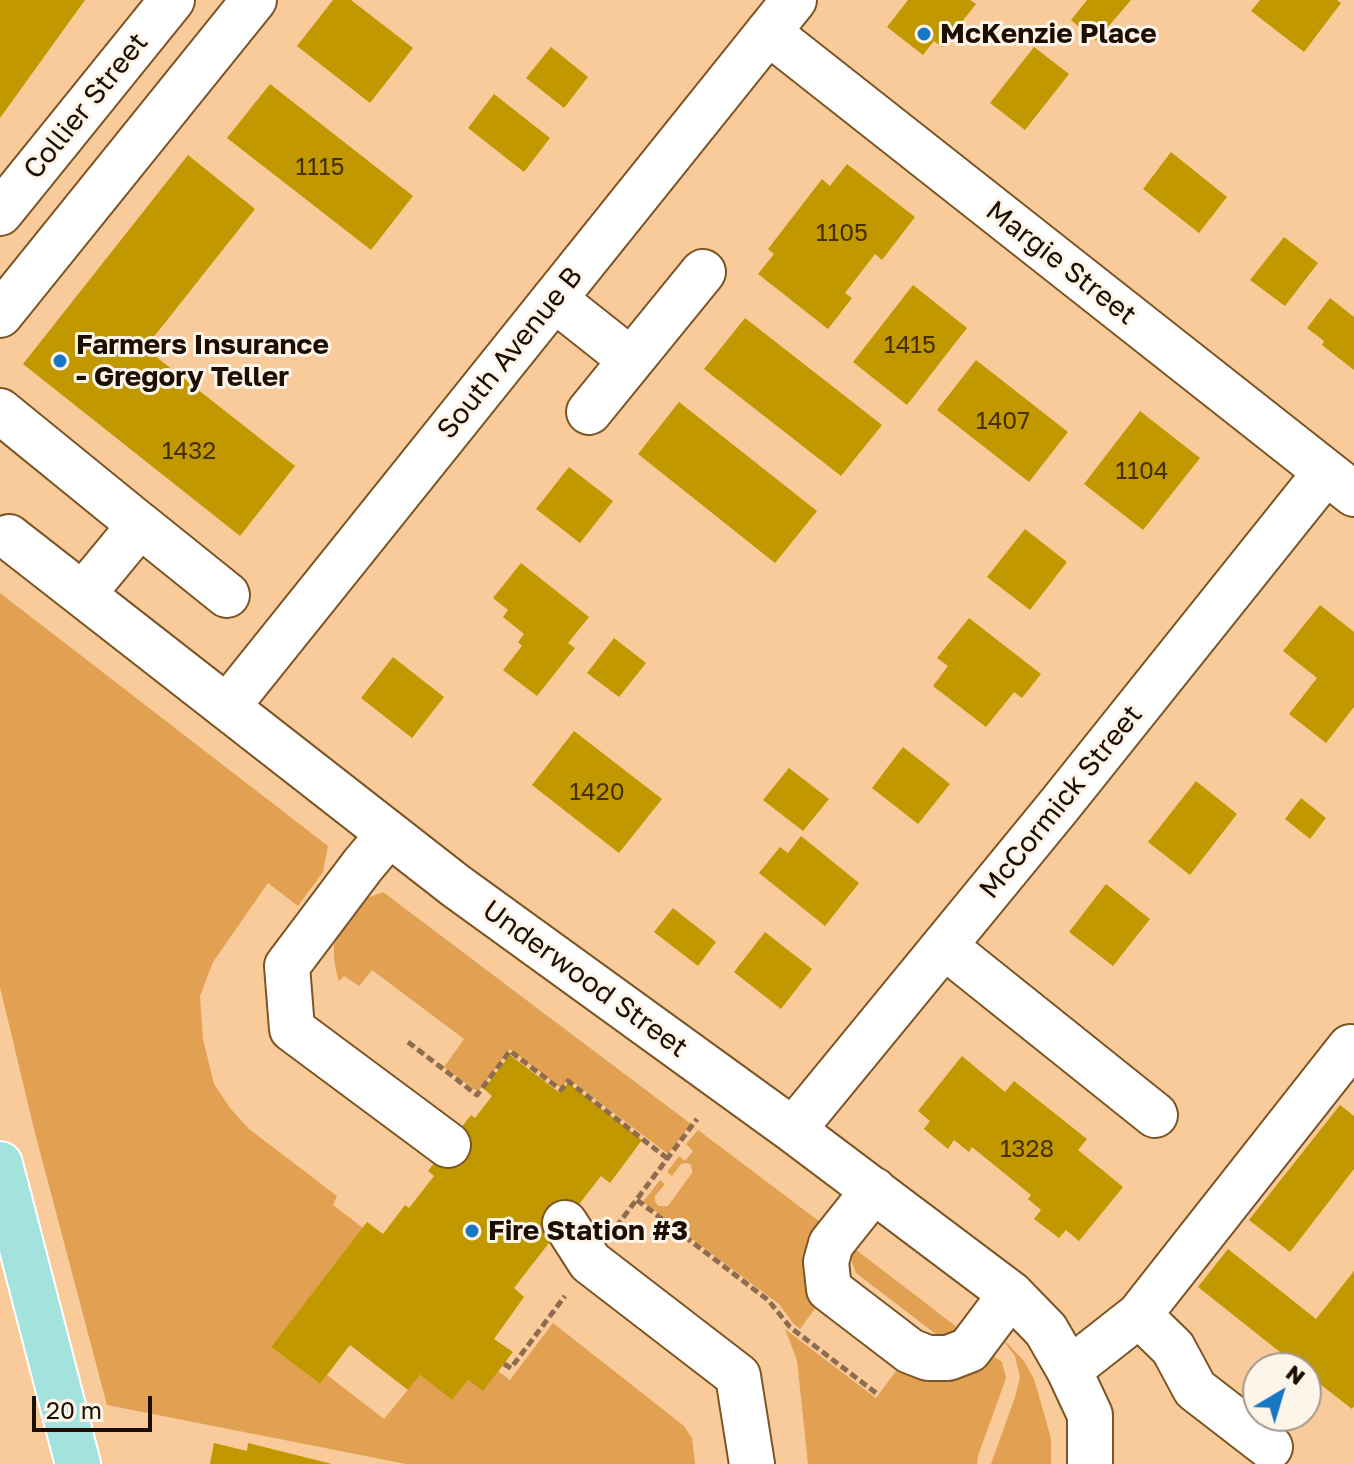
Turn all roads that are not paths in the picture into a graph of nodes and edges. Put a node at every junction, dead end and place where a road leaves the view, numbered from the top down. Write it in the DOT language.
graph roads {
  1 [pos="254,0"];
  2 [pos="162,12"];
  3 [pos="781,16"];
  4 [pos="201,66"];
  5 [pos="7,204"];
  6 [pos="64,234"];
  7 [pos="703,272"];
  8 [pos="554,299"];
  9 [pos="0,315"];
  10 [pos="631,360"];
  11 [pos="0,411"];
  12 [pos="589,412"];
  13 [pos="1340,483"];
  14 [pos="140,525"];
  15 [pos="9,537"];
  16 [pos="83,594"];
  17 [pos="227,595"];
  18 [pos="227,707"];
  19 [pos="389,834"];
  20 [pos="944,946"];
  21 [pos="1354,1050"];
  22 [pos="1155,1115"];
  23 [pos="793,1130"];
  24 [pos="448,1145"];
  25 [pos="0,1164"];
  26 [pos="874,1190"];
  27 [pos="554,1237"];
  28 [pos="1011,1294"];
  29 [pos="1139,1315"];
  30 [pos="1069,1370"];
  31 [pos="1270,1447"];
  32 [pos="78,1464"];
  33 [pos="752,1464"];
  34 [pos="1090,1464"];
  1 -- 4 [label="street"];
  2 -- 4 [label="street"];
  2 -- 5 [label="street, Collier Street"];
  3 -- 8 [label="street, South Avenue B"];
  3 -- 13 [label="street, Margie Street"];
  4 -- 6 [label="street"];
  5 -- 6 [label="street"];
  6 -- 9 [label="street"];
  7 -- 10 [label="street"];
  8 -- 10 [label="street"];
  8 -- 18 [label="street, South Avenue B"];
  10 -- 12 [label="street"];
  11 -- 14 [label="street"];
  13 -- 20 [label="street, McCormick Street"];
  14 -- 16 [label="street"];
  14 -- 17 [label="street"];
  15 -- 16 [label="street, Underwood Street"];
  16 -- 18 [label="street, Underwood Street"];
  18 -- 19 [label="street, Underwood Street"];
  19 -- 23 [label="street, Underwood Street"];
  19 -- 24 [label="street"];
  20 -- 22 [label="street"];
  20 -- 23 [label="street, McCormick Street"];
  21 -- 29 [label="street"];
  23 -- 26 [label="street, Underwood Street"];
  25 -- 32 [label="main road"];
  26 -- 28 [label="street, Underwood Street"];
  26 -- 28 [label="street"];
  27 -- 33 [label="street"];
  28 -- 30 [label="street, Underwood Street"];
  29 -- 30 [label="street"];
  29 -- 31 [label="street"];
  30 -- 34 [label="street, Underwood Street"];
}
